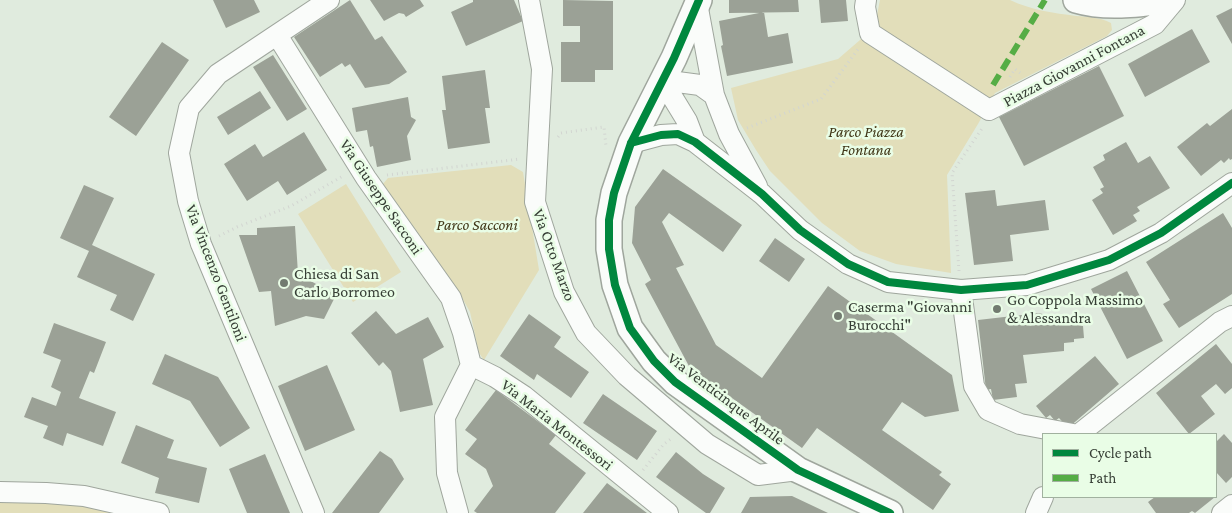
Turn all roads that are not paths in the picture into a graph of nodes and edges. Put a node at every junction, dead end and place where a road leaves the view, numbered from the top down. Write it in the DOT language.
graph roads {
  1 [pos="329,0"];
  2 [pos="529,0"];
  3 [pos="866,0"];
  4 [pos="1076,0"];
  5 [pos="1171,0"];
  6 [pos="1175,0"];
  7 [pos="698,2"];
  8 [pos="277,35"];
  9 [pos="662,80"];
  10 [pos="714,94"];
  11 [pos="695,142"];
  12 [pos="631,143"];
  13 [pos="1232,183"];
  14 [pos="762,194"];
  15 [pos="961,290"];
  16 [pos="1232,316"];
  17 [pos="471,365"];
  18 [pos="1068,433"];
  19 [pos="1080,433"];
  20 [pos="798,470"];
  21 [pos="0,492"];
  22 [pos="1232,505"];
  23 [pos="159,513"];
  24 [pos="314,513"];
  25 [pos="458,513"];
  26 [pos="668,513"];
  27 [pos="890,513"];
  28 [pos="1222,513"];
  1 -- 8 [label="street, Via Vincenzo Gentiloni"];
  2 -- 20 [label="street, Via Otto Marzo"];
  3 -- 6 [label="street, Piazza Giovanni Fontana"];
  4 -- 5 [label="street, Piazza Giovanni Fontana"];
  7 -- 9 [label="street, Via Venticinque Aprile"];
  7 -- 10 [label="street"];
  8 -- 17 [label="street, Via Giuseppe Sacconi"];
  8 -- 24 [label="street, Via Vincenzo Gentiloni"];
  9 -- 10 [label="street"];
  9 -- 11 [label="street"];
  9 -- 12 [label="street, Via Venticinque Aprile"];
  10 -- 14 [label="street"];
  11 -- 12 [label="street"];
  11 -- 14 [label="street"];
  12 -- 20 [label="street, Via Venticinque Aprile"];
  13 -- 15 [label="street"];
  14 -- 15 [label="street"];
  15 -- 18 [label="street"];
  16 -- 19 [label="street"];
  17 -- 25 [label="street"];
  17 -- 26 [label="street, Via Maria Montessori"];
  20 -- 27 [label="street, Via Venticinque Aprile"];
  21 -- 23 [label="street"];
  22 -- 28 [label="street"];
}
